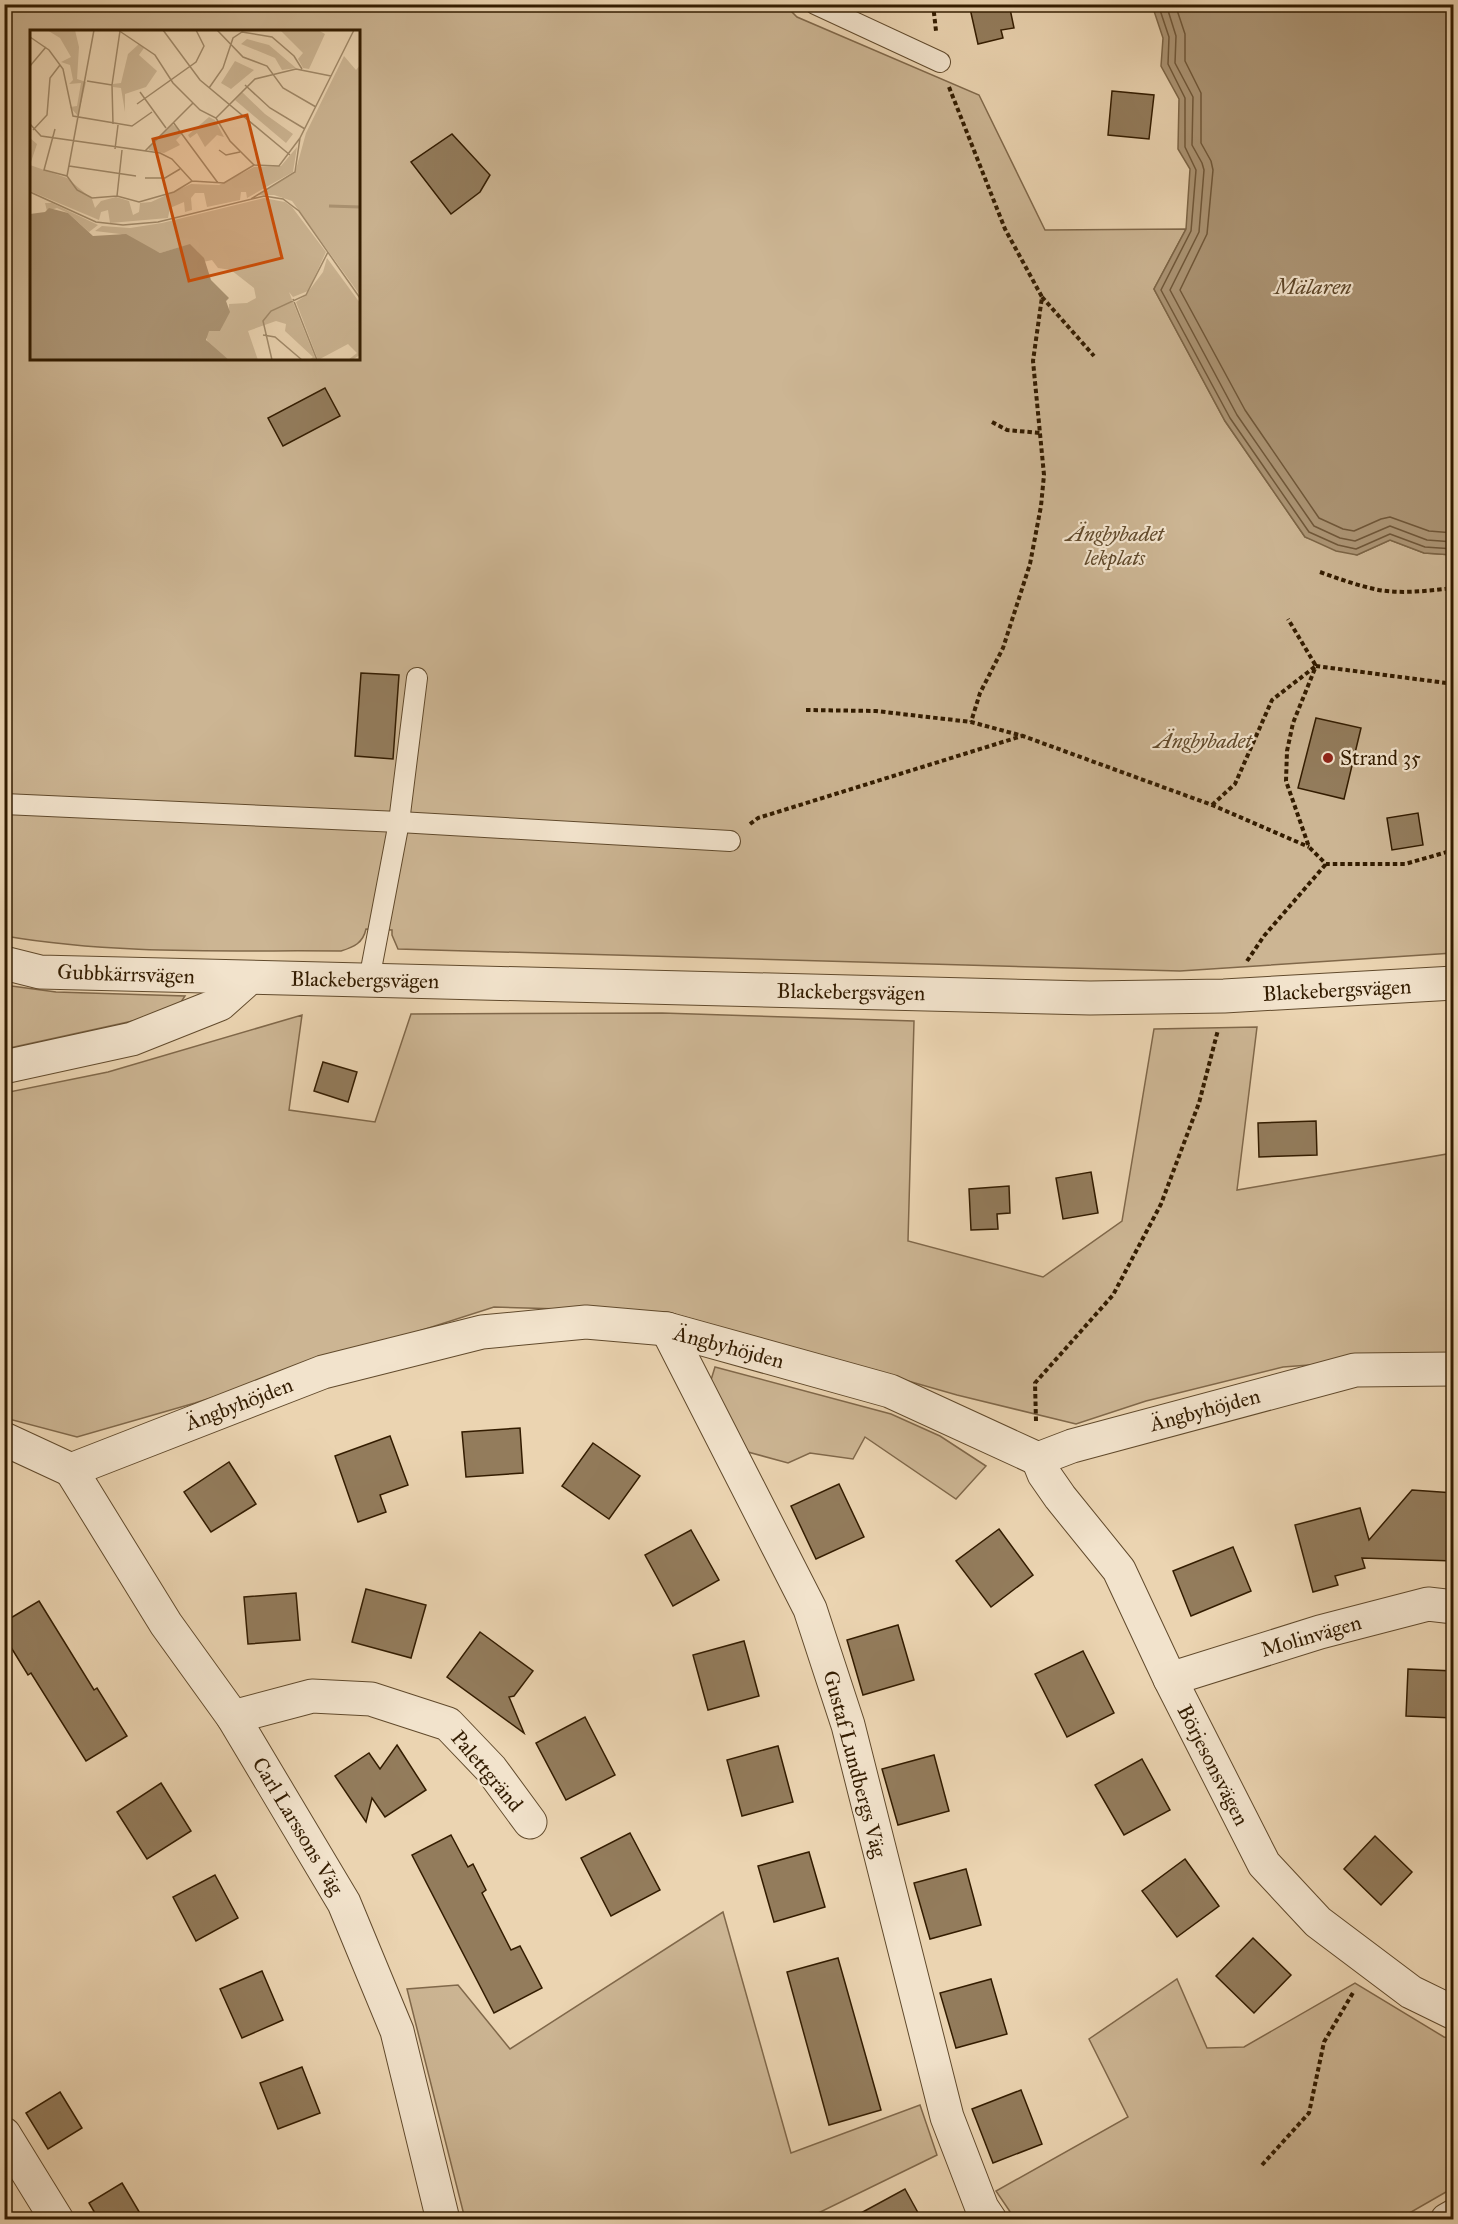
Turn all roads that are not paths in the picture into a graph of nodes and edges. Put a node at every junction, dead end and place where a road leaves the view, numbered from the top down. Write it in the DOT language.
graph roads {
  1 [pos="815,4"];
  2 [pos="940,63"];
  3 [pos="417,678"];
  4 [pos="4,804"];
  5 [pos="399,822"];
  6 [pos="730,841"];
  7 [pos="4,963"];
  8 [pos="249,978"];
  9 [pos="369,980"];
  10 [pos="1454,983"];
  11 [pos="4,1067"];
  12 [pos="667,1329"];
  13 [pos="1454,1370"];
  14 [pos="4,1439"];
  15 [pos="1038,1459"];
  16 [pos="71,1470"];
  17 [pos="1454,1607"];
  18 [pos="1170,1679"];
  19 [pos="233,1717"];
  20 [pos="530,1822"];
  21 [pos="1454,2013"];
  22 [pos="4,2134"];
  23 [pos="1454,2216"];
  24 [pos="57,2220"];
  25 [pos="443,2220"];
  26 [pos="990,2220"];
  27 [pos="1446,2220"];
  1 -- 2 [label="lane"];
  3 -- 5 [label="lane"];
  4 -- 5 [label="lane"];
  5 -- 6 [label="lane"];
  5 -- 9 [label="lane"];
  7 -- 8 [label="street, Gubbkärrsvägen"];
  8 -- 9 [label="street, Blackebergsvägen"];
  8 -- 11 [label="street"];
  9 -- 10 [label="street, Blackebergsvägen"];
  12 -- 15 [label="street, Ängbyhöjden"];
  12 -- 16 [label="street, Ängbyhöjden"];
  12 -- 26 [label="street, Gustaf Lundbergs Väg"];
  13 -- 15 [label="street, Ängbyhöjden"];
  14 -- 16 [label="street"];
  15 -- 18 [label="street, Börjesonsvägen"];
  16 -- 19 [label="street, Carl Larssons Väg"];
  17 -- 18 [label="street, Molinvägen"];
  18 -- 21 [label="street, Börjesonsvägen"];
  19 -- 20 [label="street, Palettgränd"];
  19 -- 25 [label="street, Carl Larssons Väg"];
  22 -- 24 [label="street"];
  23 -- 27 [label="street"];
}
